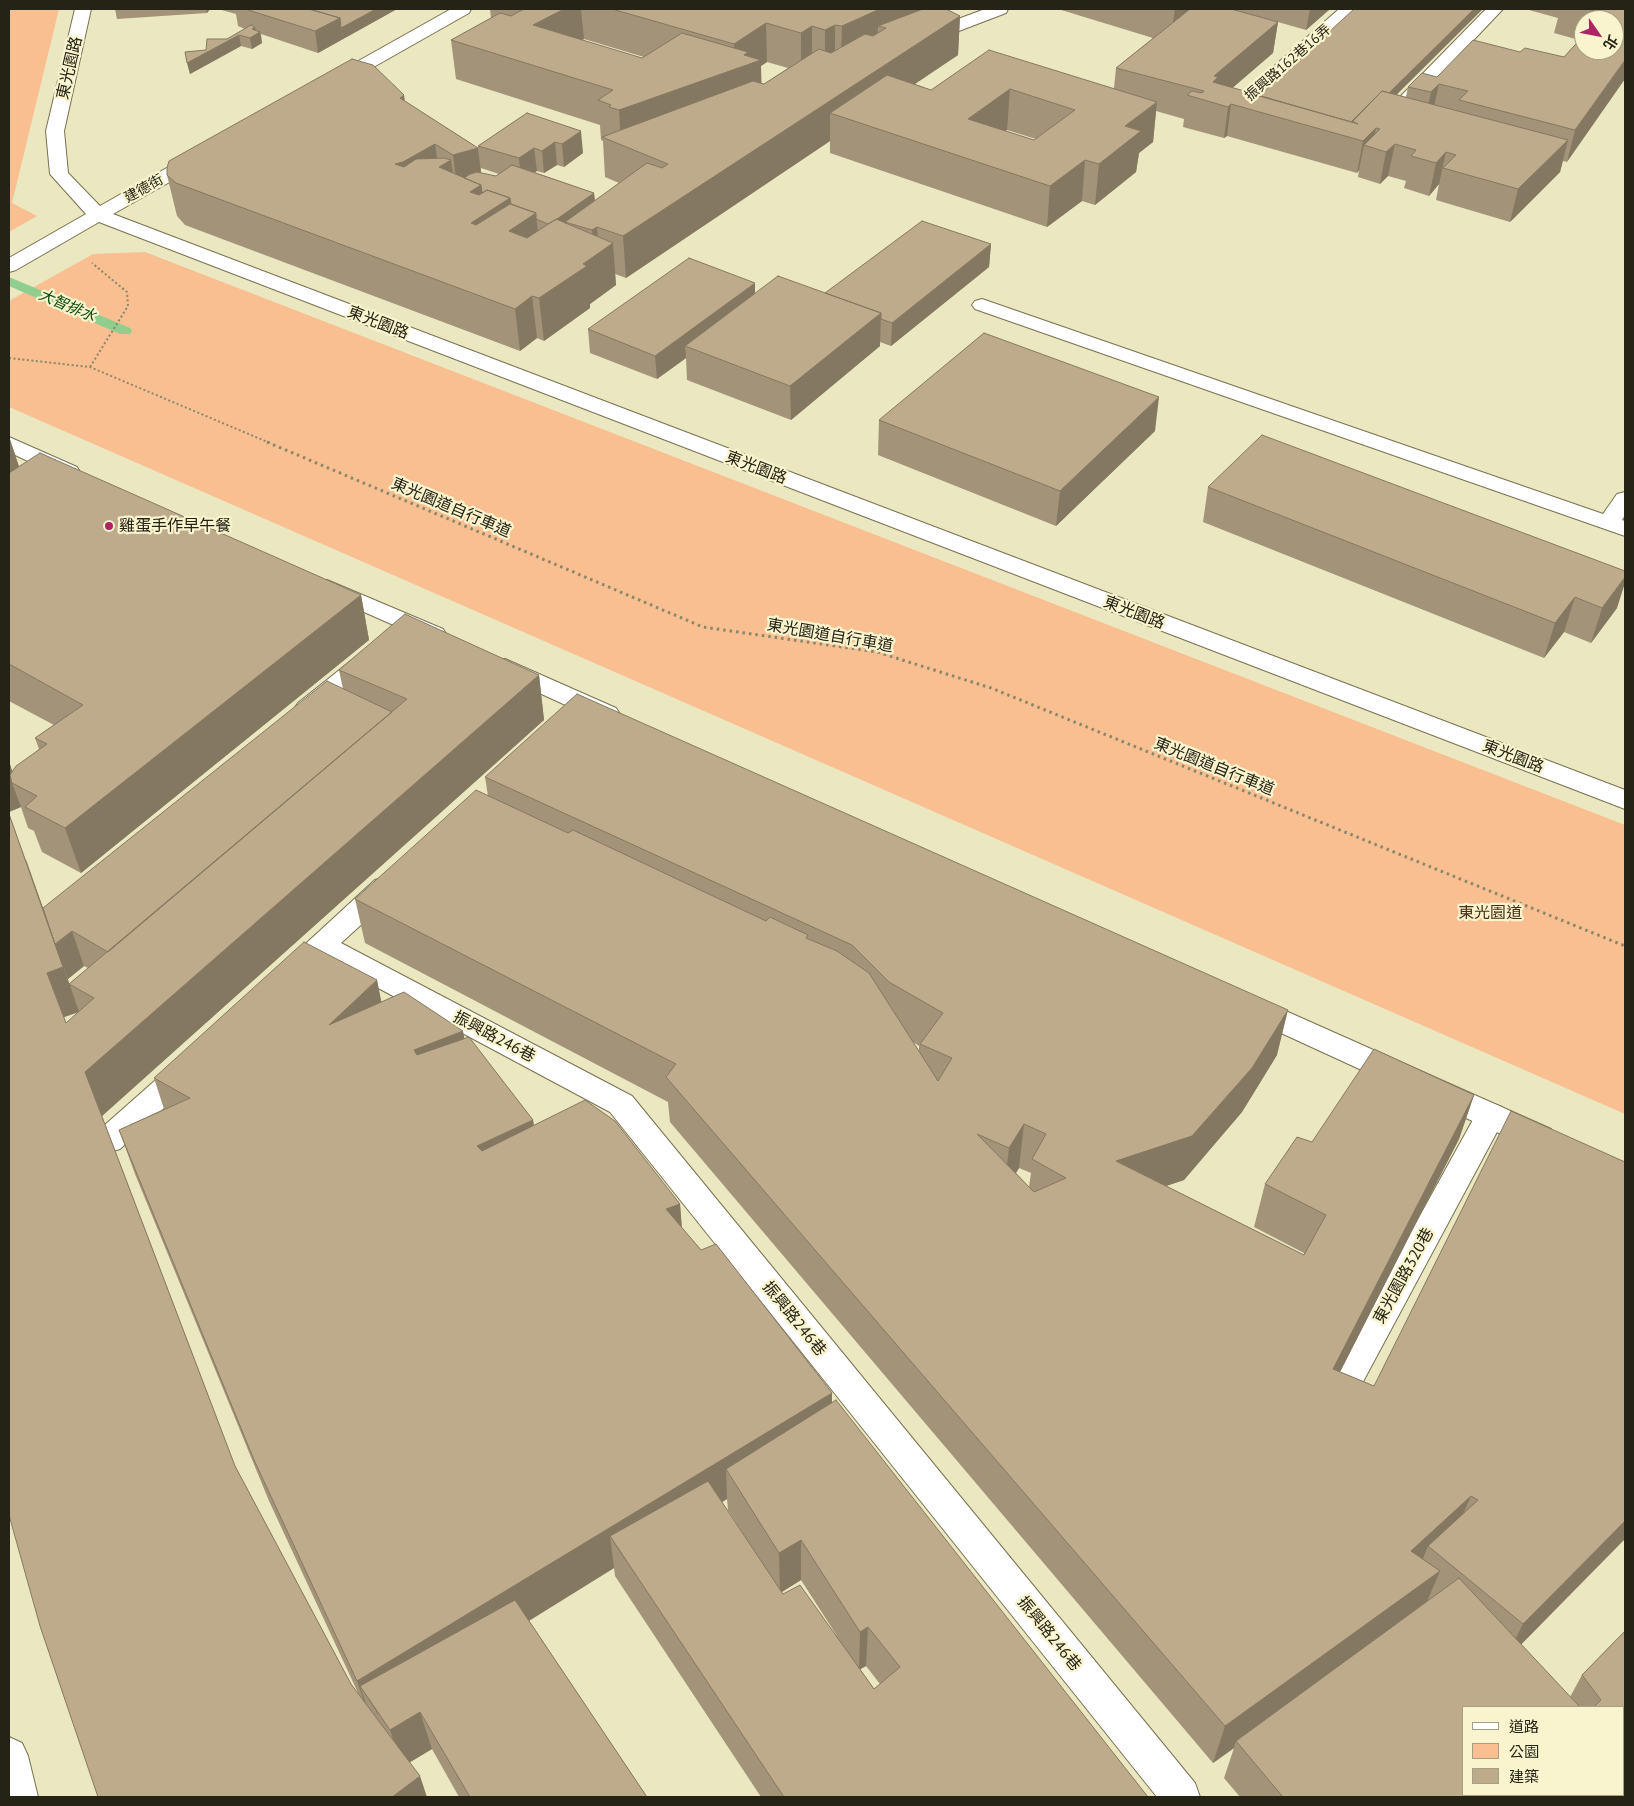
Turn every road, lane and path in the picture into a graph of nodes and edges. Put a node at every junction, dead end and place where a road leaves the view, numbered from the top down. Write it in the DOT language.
graph roads {
  1 [pos="83,9"];
  2 [pos="463,9"];
  3 [pos="1000,9"];
  4 [pos="1349,9"];
  5 [pos="1495,9"];
  6 [pos="906,46"];
  7 [pos="318,90"];
  8 [pos="1394,113"];
  9 [pos="1227,117"];
  10 [pos="216,148"];
  11 [pos="97,216"];
  12 [pos="48,244"];
  13 [pos="12,264"];
  14 [pos="982,305"];
  15 [pos="9,358"];
  16 [pos="90,367"];
  17 [pos="9,444"];
  18 [pos="94,483"];
  19 [pos="1625,499"];
  20 [pos="1617,526"];
  21 [pos="304,576"];
  22 [pos="414,625"];
  23 [pos="457,645"];
  24 [pos="483,657"];
  25 [pos="586,705"];
  26 [pos="289,723"];
  27 [pos="564,725"];
  28 [pos="632,725"];
  29 [pos="1625,800"];
  30 [pos="402,872"];
  31 [pos="321,945"];
  32 [pos="1625,946"];
  33 [pos="292,972"];
  34 [pos="1229,996"];
  35 [pos="204,1053"];
  36 [pos="1492,1115"];
  37 [pos="109,1140"];
  38 [pos="1563,1148"];
  39 [pos="1316,1437"];
  40 [pos="9,1756"];
  41 [pos="19,1797"];
  42 [pos="1180,1797"];
  1 -- 11 [label="street, 東光園路"];
  2 -- 7 [label="street"];
  3 -- 6 [label="street"];
  4 -- 9 [label="street, 振興路162巷16弄"];
  5 -- 8 [label="street"];
  10 -- 11 [label="street, 建德街"];
  11 -- 12 [label="street, 建德街"];
  11 -- 29 [label="street, 東光園路"];
  12 -- 13 [label="street, 建德街"];
  12 -- 16 [label="path"];
  14 -- 20 [label="street"];
  15 -- 16 [label="path, 東光園道自行車道"];
  16 -- 32 [label="path, 東光園道自行車道"];
  17 -- 18 [label="street"];
  19 -- 20 [label="street"];
  21 -- 22 [label="street"];
  22 -- 23 [label="street"];
  22 -- 26 [label="street"];
  24 -- 25 [label="street"];
  25 -- 27 [label="street"];
  25 -- 28 [label="street"];
  30 -- 31 [label="street"];
  31 -- 33 [label="street"];
  31 -- 42 [label="street, 振興路246巷"];
  34 -- 36 [label="street"];
  35 -- 37 [label="street"];
  36 -- 38 [label="street"];
  36 -- 39 [label="street, 東光園路320巷"];
  40 -- 41 [label="street"];
}
